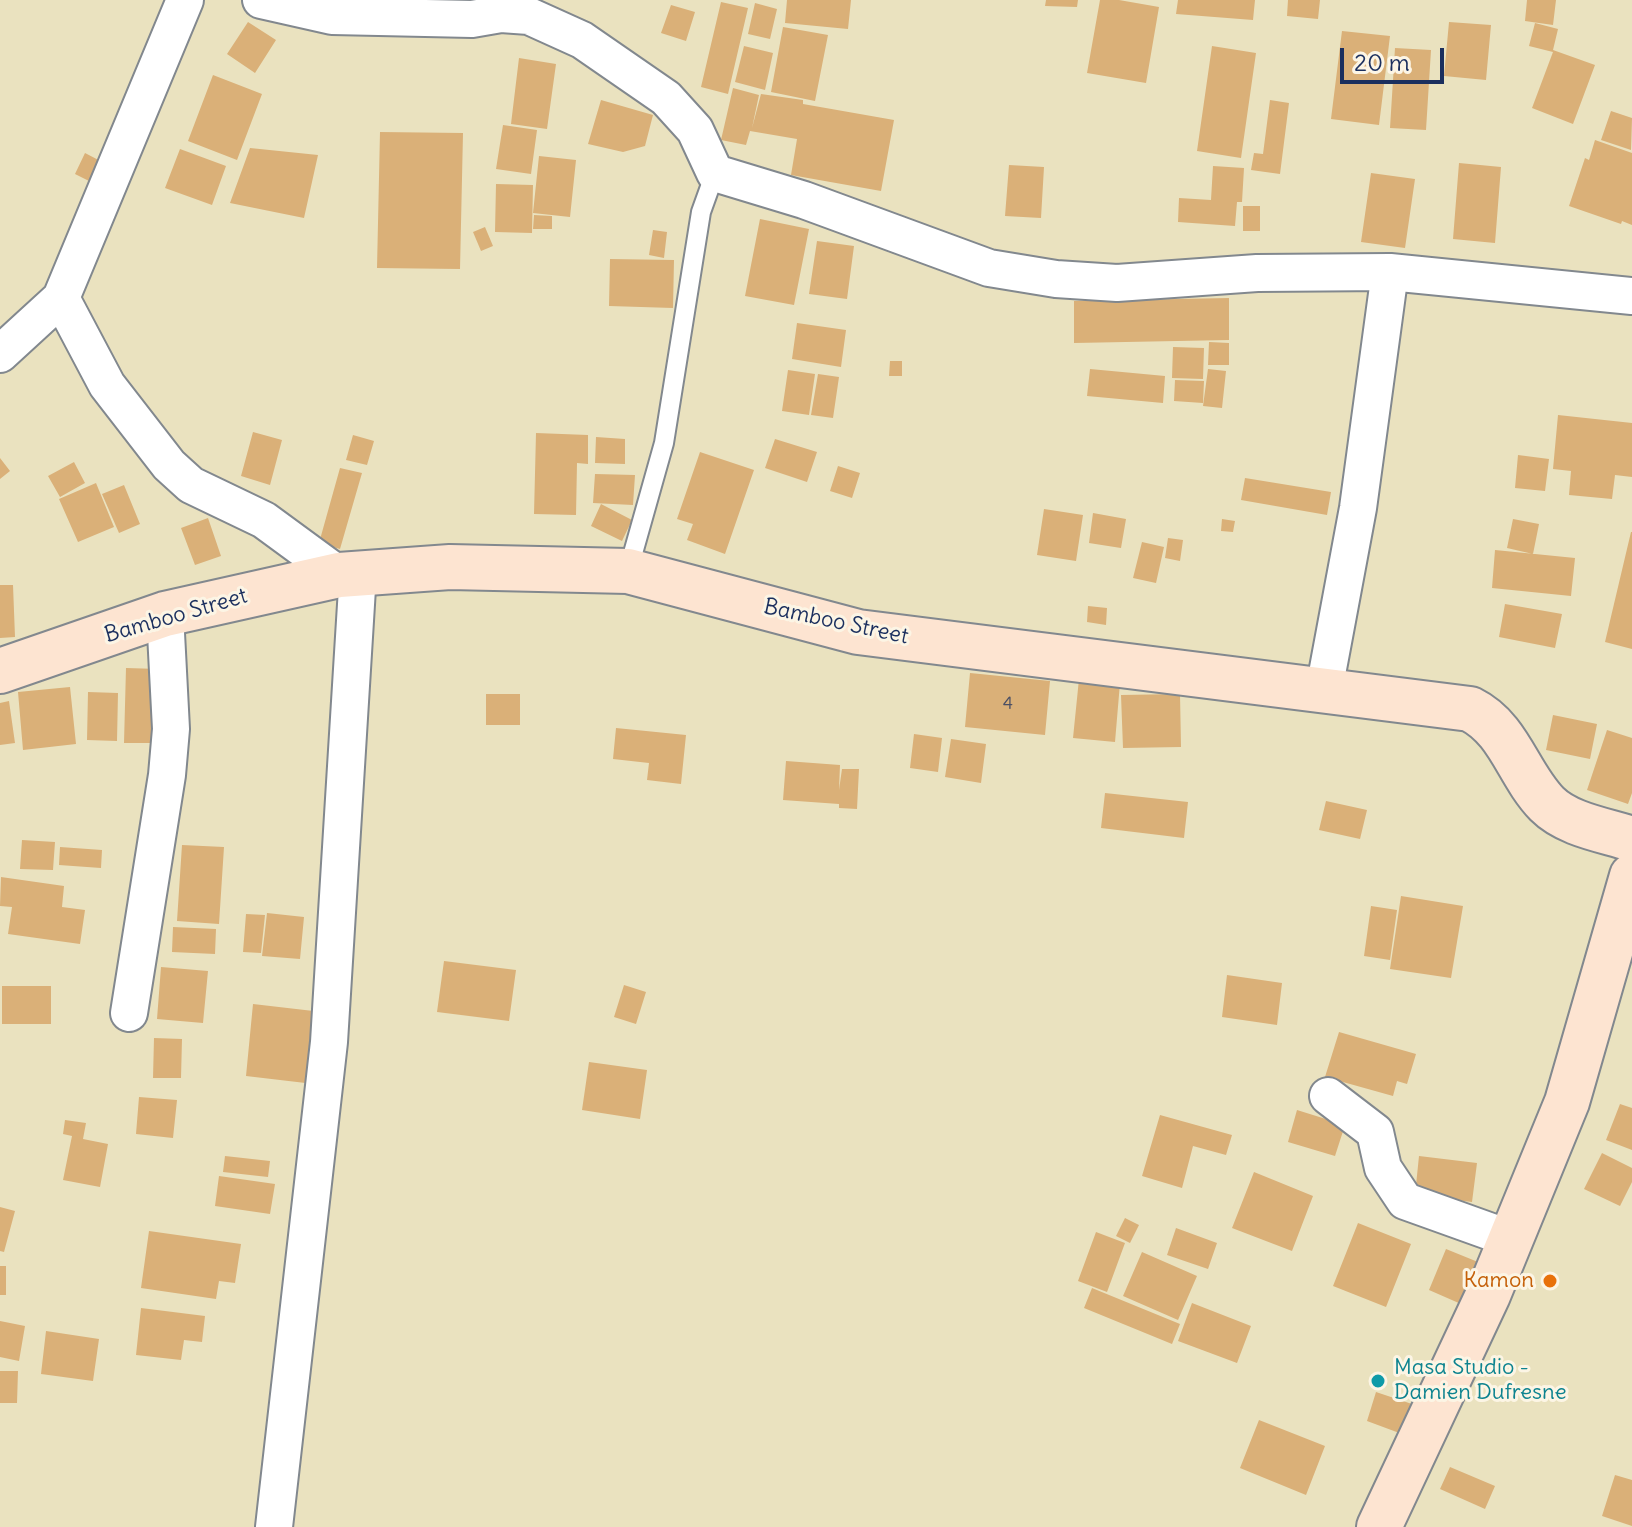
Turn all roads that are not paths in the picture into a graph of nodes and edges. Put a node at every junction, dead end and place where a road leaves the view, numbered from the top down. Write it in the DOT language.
graph roads {
  1 [pos="185,0"];
  2 [pos="261,0"];
  3 [pos="333,8"];
  4 [pos="715,173"];
  5 [pos="1390,272"];
  6 [pos="1632,296"];
  7 [pos="61,298"];
  8 [pos="0,354"];
  9 [pos="628,571"];
  10 [pos="348,573"];
  11 [pos="165,614"];
  12 [pos="0,671"];
  13 [pos="1324,690"];
  14 [pos="1632,839"];
  15 [pos="1632,876"];
  16 [pos="129,1013"];
  17 [pos="1328,1096"];
  18 [pos="1511,1239"];
  19 [pos="274,1527"];
  20 [pos="1379,1527"];
  1 -- 7 [label="street"];
  2 -- 3 [label="street"];
  3 -- 4 [label="street"];
  4 -- 5 [label="street"];
  4 -- 9 [label="lane"];
  5 -- 6 [label="street"];
  5 -- 13 [label="street"];
  7 -- 8 [label="street"];
  7 -- 10 [label="street"];
  9 -- 10 [label="street, Bamboo Street"];
  9 -- 13 [label="street, Bamboo Street"];
  10 -- 11 [label="street, Bamboo Street"];
  10 -- 19 [label="street"];
  11 -- 12 [label="street, Bamboo Street"];
  11 -- 16 [label="street"];
  13 -- 14 [label="street, Bamboo Street"];
  15 -- 18 [label="street"];
  17 -- 18 [label="street"];
  18 -- 20 [label="street"];
}
